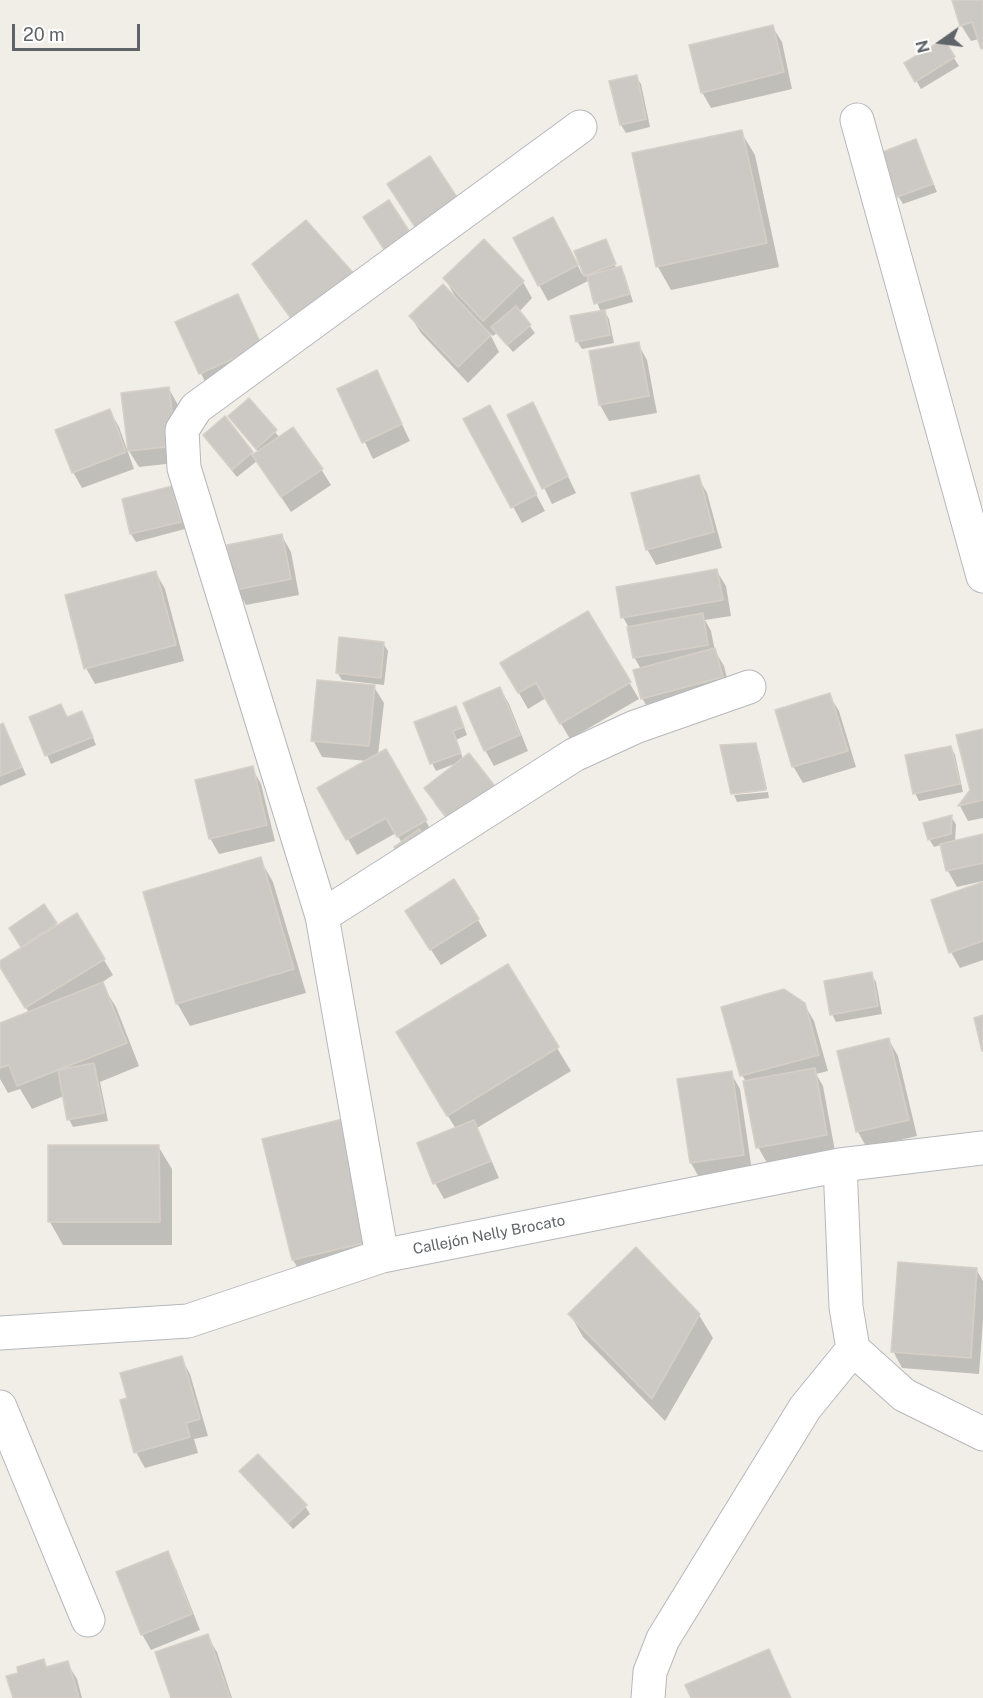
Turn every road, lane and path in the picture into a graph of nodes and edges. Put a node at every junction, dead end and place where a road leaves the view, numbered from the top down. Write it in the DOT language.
graph roads {
  1 [pos="857,120"];
  2 [pos="580,128"];
  3 [pos="983,576"];
  4 [pos="749,687"];
  5 [pos="322,916"];
  6 [pos="983,1148"];
  7 [pos="840,1165"];
  8 [pos="382,1256"];
  9 [pos="0,1333"];
  10 [pos="853,1349"];
  11 [pos="0,1407"];
  12 [pos="983,1434"];
  13 [pos="88,1620"];
  14 [pos="648,1698"];
  1 -- 3 [label="street"];
  2 -- 5 [label="street"];
  4 -- 5 [label="street"];
  5 -- 8 [label="street"];
  6 -- 7 [label="street, Callejón Nelly Brocato"];
  7 -- 8 [label="street, Callejón Nelly Brocato"];
  7 -- 10 [label="street"];
  8 -- 9 [label="street, Callejón Nelly Brocato"];
  10 -- 12 [label="street"];
  10 -- 14 [label="street"];
  11 -- 13 [label="street"];
}
